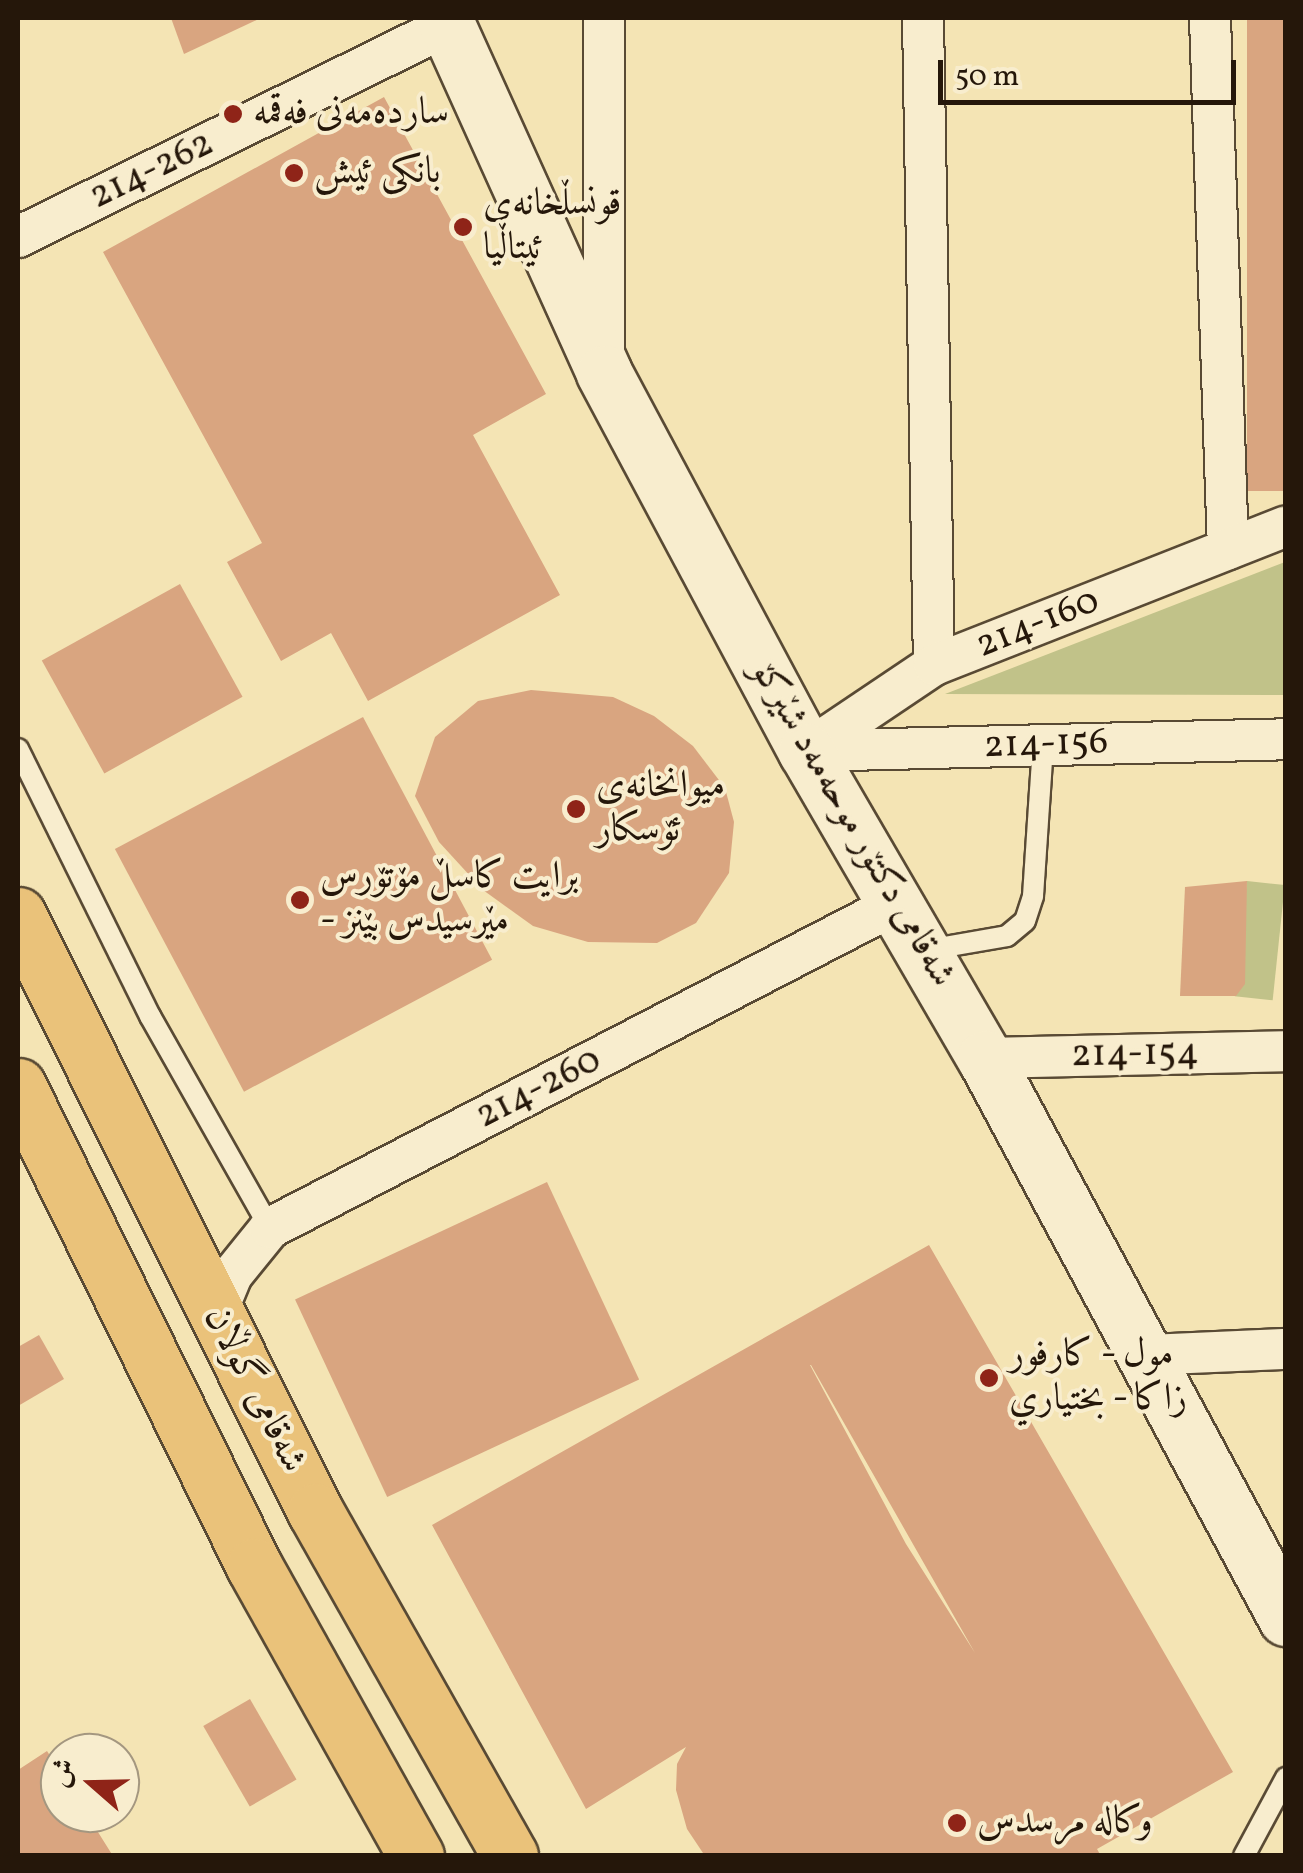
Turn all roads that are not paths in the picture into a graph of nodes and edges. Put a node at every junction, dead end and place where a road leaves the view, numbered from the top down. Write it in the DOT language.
graph roads {
  1 [pos="604,18"];
  2 [pos="923,18"];
  3 [pos="1210,18"];
  4 [pos="446,21"];
  5 [pos="18,236"];
  6 [pos="604,373"];
  7 [pos="1286,526"];
  8 [pos="1228,549"];
  9 [pos="934,665"];
  10 [pos="1286,738"];
  11 [pos="1043,745"];
  12 [pos="18,749"];
  13 [pos="806,751"];
  14 [pos="898,903"];
  15 [pos="18,916"];
  16 [pos="924,950"];
  17 [pos="1286,1051"];
  18 [pos="984,1058"];
  19 [pos="18,1086"];
  20 [pos="270,1228"];
  21 [pos="216,1314"];
  22 [pos="1286,1349"];
  23 [pos="1146,1355"];
  24 [pos="1286,1618"];
  25 [pos="1286,1778"];
  26 [pos="416,1856"];
  27 [pos="510,1856"];
  28 [pos="1244,1856"];
  1 -- 6 [label="street"];
  2 -- 9 [label="street"];
  3 -- 8 [label="street"];
  4 -- 5 [label="street, 214-262"];
  4 -- 6 [label="street, شەقامی دکتۆر موحەمەد شێرکۆ"];
  6 -- 13 [label="street, شەقامی دکتۆر موحەمەد شێرکۆ"];
  7 -- 8 [label="street, 214-160"];
  8 -- 9 [label="street, 214-160"];
  9 -- 13 [label="street, 214-160"];
  10 -- 11 [label="street, 214-156"];
  11 -- 13 [label="street, 214-156"];
  11 -- 16 [label="lane"];
  12 -- 20 [label="lane"];
  13 -- 14 [label="street, شەقامی دکتۆر موحەمەد شێرکۆ"];
  14 -- 16 [label="street, شەقامی دکتۆر موحەمەد شێرکۆ"];
  14 -- 20 [label="street, 214-260"];
  15 -- 21 [label="main road, شەقامی گوڵان"];
  16 -- 18 [label="street, شەقامی دکتۆر موحەمەد شێرکۆ"];
  17 -- 18 [label="street, 214-154"];
  18 -- 23 [label="street, شەقامی دکتۆر موحەمەد شێرکۆ"];
  19 -- 26 [label="main road, شەقامی گوڵان"];
  20 -- 21 [label="street, 214-260"];
  21 -- 27 [label="main road, شەقامی گوڵان"];
  22 -- 23 [label="street"];
  23 -- 24 [label="street, شەقامی دکتۆر موحەمەد شێرکۆ"];
  25 -- 28 [label="lane"];
}
